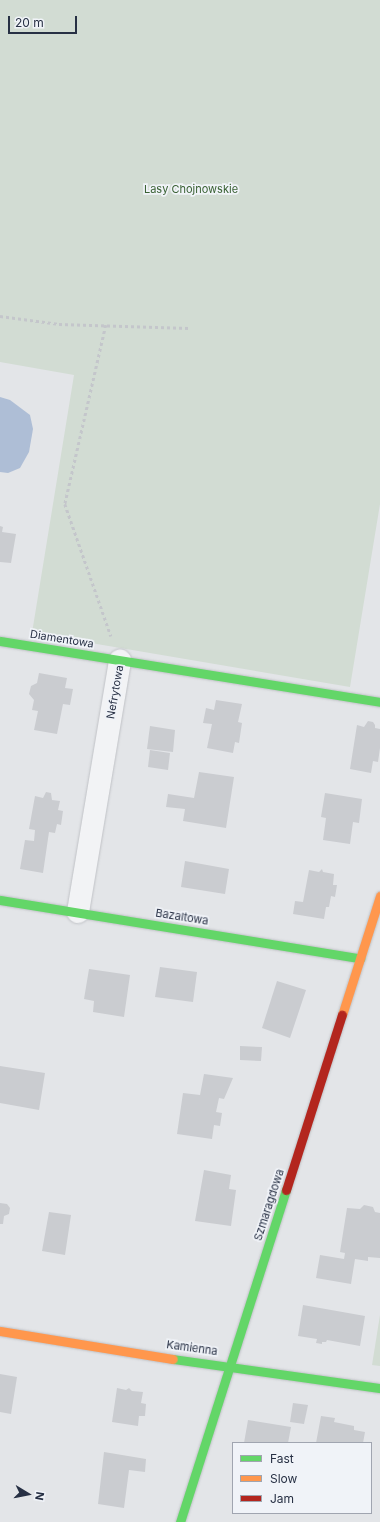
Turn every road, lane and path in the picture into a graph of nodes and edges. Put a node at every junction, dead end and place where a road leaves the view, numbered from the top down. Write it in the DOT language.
graph roads {
  1 [pos="0,316"];
  2 [pos="106,325"];
  3 [pos="189,328"];
  4 [pos="0,641"];
  5 [pos="120,660"];
  6 [pos="380,702"];
  7 [pos="380,896"];
  8 [pos="0,900"];
  9 [pos="78,912"];
  10 [pos="360,958"];
  11 [pos="0,1331"];
  12 [pos="230,1365"];
  13 [pos="380,1388"];
  14 [pos="180,1522"];
  1 -- 2 [label="path"];
  2 -- 3 [label="path"];
  2 -- 5 [label="path"];
  4 -- 5 [label="street, Diamentowa"];
  5 -- 6 [label="street, Nefrytowa"];
  5 -- 9 [label="street, Nefrytowa"];
  7 -- 10 [label="street, Szmaragdowa"];
  8 -- 9 [label="street, Bazaltowa"];
  9 -- 10 [label="street, Bazaltowa"];
  10 -- 12 [label="street, Szmaragdowa"];
  11 -- 12 [label="street, Kamienna"];
  12 -- 13 [label="street, Kamienna"];
  12 -- 14 [label="street, Szmaragdowa"];
}
